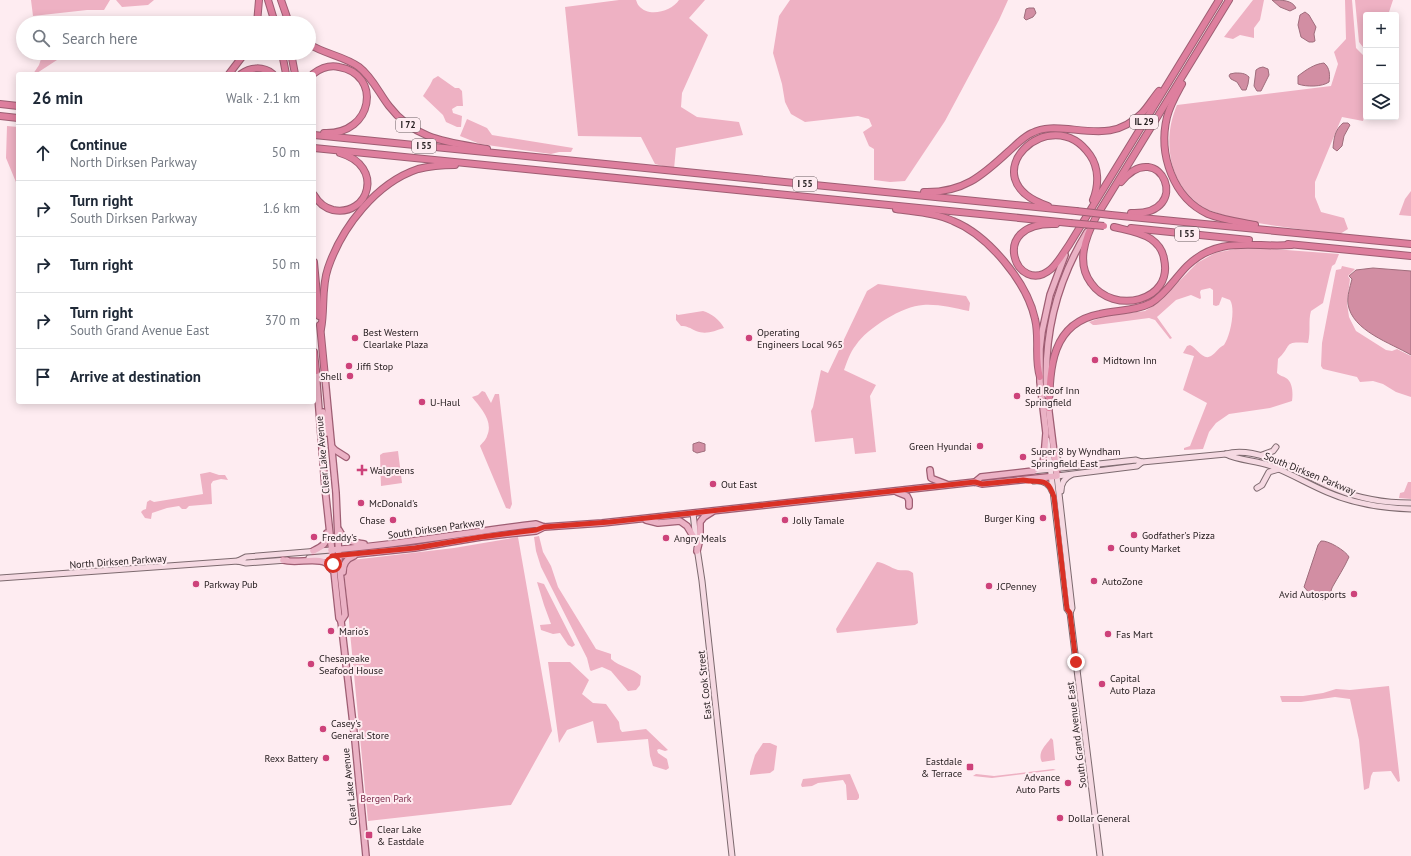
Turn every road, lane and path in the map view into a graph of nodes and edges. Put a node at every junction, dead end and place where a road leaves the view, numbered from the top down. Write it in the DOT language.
graph roads {
  1 [pos="259,0"];
  2 [pos="268,0"];
  3 [pos="279,0"];
  4 [pos="1219,0"];
  5 [pos="1229,0"];
  6 [pos="258,16"];
  7 [pos="273,16"];
  8 [pos="282,16"];
  9 [pos="286,16"];
  10 [pos="316,47"];
  11 [pos="1198,50"];
  12 [pos="240,60"];
  13 [pos="283,60"];
  14 [pos="292,60"];
  15 [pos="1176,70"];
  16 [pos="231,72"];
  17 [pos="244,72"];
  18 [pos="270,72"];
  19 [pos="286,72"];
  20 [pos="295,72"];
  21 [pos="316,72"];
  22 [pos="0,104"];
  23 [pos="16,106"];
  24 [pos="0,116"];
  25 [pos="16,118"];
  26 [pos="316,134"];
  27 [pos="316,134"];
  28 [pos="317,148"];
  29 [pos="534,157"];
  30 [pos="504,166"];
  31 [pos="873,191"];
  32 [pos="1110,195"];
  33 [pos="316,198"];
  34 [pos="843,200"];
  35 [pos="1067,210"];
  36 [pos="1111,214"];
  37 [pos="1085,221"];
  38 [pos="1069,224"];
  39 [pos="1092,224"];
  40 [pos="1114,227"];
  41 [pos="1275,230"];
  42 [pos="1271,244"];
  43 [pos="1411,244"];
  44 [pos="1070,245"];
  45 [pos="1411,256"];
  46 [pos="316,281"];
  47 [pos="321,329"];
  48 [pos="316,371"];
  49 [pos="325,377"];
  50 [pos="1040,377"];
  51 [pos="318,398"];
  52 [pos="1049,408"];
  53 [pos="1046,433"];
  54 [pos="332,446"];
  55 [pos="1276,447"];
  56 [pos="1054,454"];
  57 [pos="1226,454"];
  58 [pos="1258,455"];
  59 [pos="346,457"];
  60 [pos="1142,462"];
  61 [pos="1082,466"];
  62 [pos="1053,469"];
  63 [pos="1279,469"];
  64 [pos="930,470"];
  65 [pos="1033,471"];
  66 [pos="1073,474"];
  67 [pos="1054,476"];
  68 [pos="1023,480"];
  69 [pos="975,482"];
  70 [pos="948,485"];
  71 [pos="325,488"];
  72 [pos="1257,488"];
  73 [pos="896,490"];
  74 [pos="1054,497"];
  75 [pos="1411,503"];
  76 [pos="909,506"];
  77 [pos="1411,509"];
  78 [pos="337,510"];
  79 [pos="714,510"];
  80 [pos="693,513"];
  81 [pos="1062,517"];
  82 [pos="642,519"];
  83 [pos="544,527"];
  84 [pos="338,529"];
  85 [pos="696,540"];
  86 [pos="373,545"];
  87 [pos="339,549"];
  88 [pos="331,550"];
  89 [pos="312,551"];
  90 [pos="697,551"];
  91 [pos="357,554"];
  92 [pos="332,556"];
  93 [pos="342,556"];
  94 [pos="283,560"];
  95 [pos="238,561"];
  96 [pos="333,571"];
  97 [pos="0,578"];
  98 [pos="344,602"];
  99 [pos="1070,613"];
  100 [pos="341,621"];
  101 [pos="366,856"];
  102 [pos="732,856"];
  103 [pos="1100,856"];
  1 -- 6 [label="highway"];
  2 -- 7 [label="highway"];
  3 -- 8 [label="highway"];
  3 -- 9 [label="highway"];
  4 -- 15 [label="highway, IL 29"];
  5 -- 11 [label="highway, IL 29"];
  10 -- 29 [label="highway, I 72"];
  11 -- 32 [label="highway, IL 29"];
  11 -- 41 [label="highway"];
  12 -- 16 [label="highway"];
  13 -- 19 [label="highway"];
  14 -- 20 [label="highway"];
  15 -- 31 [label="highway"];
  15 -- 37 [label="highway, IL 29"];
  17 -- 18 [label="highway"];
  21 -- 27 [label="highway"];
  22 -- 23 [label="highway"];
  24 -- 25 [label="highway"];
  26 -- 29 [label="highway, I 55"];
  28 -- 30 [label="highway, I 55"];
  28 -- 33 [label="highway"];
  29 -- 31 [label="highway, I 55"];
  30 -- 34 [label="highway, I 55"];
  30 -- 47 [label="highway"];
  31 -- 35 [label="highway, I 55"];
  32 -- 36 [label="highway"];
  32 -- 39 [label="highway, IL 29"];
  34 -- 38 [label="highway, I 55"];
  34 -- 50 [label="highway"];
  35 -- 36 [label="highway, I 55, bridge"];
  35 -- 37 [label="highway"];
  36 -- 41 [label="highway, I 55"];
  37 -- 38 [label="highway, I 55, bridge"];
  37 -- 40 [label="highway, I 55, bridge"];
  37 -- 44 [label="highway, IL 29"];
  38 -- 44 [label="highway"];
  39 -- 40 [label="highway"];
  39 -- 52 [label="main road, IL 29"];
  40 -- 42 [label="highway, I 55"];
  41 -- 43 [label="highway"];
  42 -- 45 [label="highway"];
  42 -- 52 [label="highway"];
  44 -- 50 [label="main road, IL 29"];
  46 -- 47 [label="highway, Clear Lake Avenue"];
  47 -- 49 [label="highway, Clear Lake Avenue"];
  48 -- 51 [label="main road, Clear Lake Avenue"];
  49 -- 54 [label="main road, Clear Lake Avenue"];
  50 -- 53 [label="main road, IL 29"];
  51 -- 71 [label="main road, Clear Lake Avenue"];
  51 -- 78 [label="main road"];
  52 -- 56 [label="main road, IL 29"];
  53 -- 62 [label="main road"];
  53 -- 65 [label="main road, IL 29"];
  54 -- 59 [label="main road"];
  54 -- 78 [label="main road, Clear Lake Avenue"];
  55 -- 58 [label="main road"];
  56 -- 61 [label="main road"];
  56 -- 62 [label="main road, IL 29"];
  57 -- 58 [label="main road, South Dirksen Parkway"];
  57 -- 60 [label="main road, South Dirksen Parkway"];
  57 -- 63 [label="main road, South Dirksen Parkway"];
  58 -- 75 [label="main road, South Dirksen Parkway"];
  60 -- 61 [label="main road, South Dirksen Parkway"];
  60 -- 66 [label="main road, South Dirksen Parkway"];
  61 -- 62 [label="main road, South Dirksen Parkway"];
  62 -- 65 [label="main road, South Dirksen Parkway"];
  62 -- 67 [label="main road, IL 29"];
  63 -- 72 [label="main road"];
  63 -- 77 [label="main road, South Dirksen Parkway"];
  64 -- 70 [label="main road"];
  65 -- 69 [label="main road, South Dirksen Parkway"];
  66 -- 67 [label="main road, South Dirksen Parkway"];
  66 -- 81 [label="main road"];
  67 -- 68 [label="main road, South Dirksen Parkway"];
  67 -- 74 [label="main road, South Grand Avenue East"];
  67 -- 81 [label="main road, South Grand Avenue East"];
  68 -- 69 [label="main road, South Dirksen Parkway"];
  68 -- 74 [label="main road"];
  69 -- 70 [label="main road, South Dirksen Parkway"];
  70 -- 73 [label="main road, South Dirksen Parkway"];
  71 -- 88 [label="main road, Clear Lake Avenue"];
  71 -- 89 [label="main road"];
  73 -- 76 [label="main road"];
  73 -- 79 [label="main road, South Dirksen Parkway"];
  74 -- 99 [label="main road, South Grand Avenue East"];
  78 -- 84 [label="main road, Clear Lake Avenue"];
  79 -- 80 [label="main road, South Dirksen Parkway"];
  79 -- 90 [label="main road"];
  80 -- 82 [label="main road, South Dirksen Parkway"];
  80 -- 85 [label="main road, East Cook Street"];
  81 -- 99 [label="main road, South Grand Avenue East"];
  82 -- 83 [label="main road, South Dirksen Parkway"];
  82 -- 85 [label="main road"];
  83 -- 86 [label="main road, South Dirksen Parkway"];
  83 -- 91 [label="main road, South Dirksen Parkway"];
  84 -- 86 [label="main road"];
  84 -- 87 [label="main road, Clear Lake Avenue"];
  85 -- 90 [label="main road, East Cook Street"];
  86 -- 87 [label="main road, South Dirksen Parkway"];
  87 -- 88 [label="main road, South Dirksen Parkway"];
  87 -- 93 [label="main road, Clear Lake Avenue"];
  88 -- 89 [label="main road, North Dirksen Parkway"];
  88 -- 92 [label="main road, Clear Lake Avenue"];
  89 -- 95 [label="main road, North Dirksen Parkway"];
  90 -- 102 [label="main road, East Cook Street"];
  91 -- 93 [label="main road, South Dirksen Parkway"];
  91 -- 98 [label="main road"];
  92 -- 93 [label="main road, North Dirksen Parkway"];
  92 -- 94 [label="main road, North Dirksen Parkway"];
  92 -- 96 [label="main road, Clear Lake Avenue"];
  93 -- 98 [label="main road, Clear Lake Avenue"];
  94 -- 95 [label="main road, North Dirksen Parkway"];
  94 -- 96 [label="main road"];
  95 -- 97 [label="main road, North Dirksen Parkway"];
  96 -- 100 [label="main road, Clear Lake Avenue"];
  98 -- 100 [label="main road, Clear Lake Avenue"];
  99 -- 103 [label="main road, South Grand Avenue East"];
  100 -- 101 [label="main road, Clear Lake Avenue"];
}
